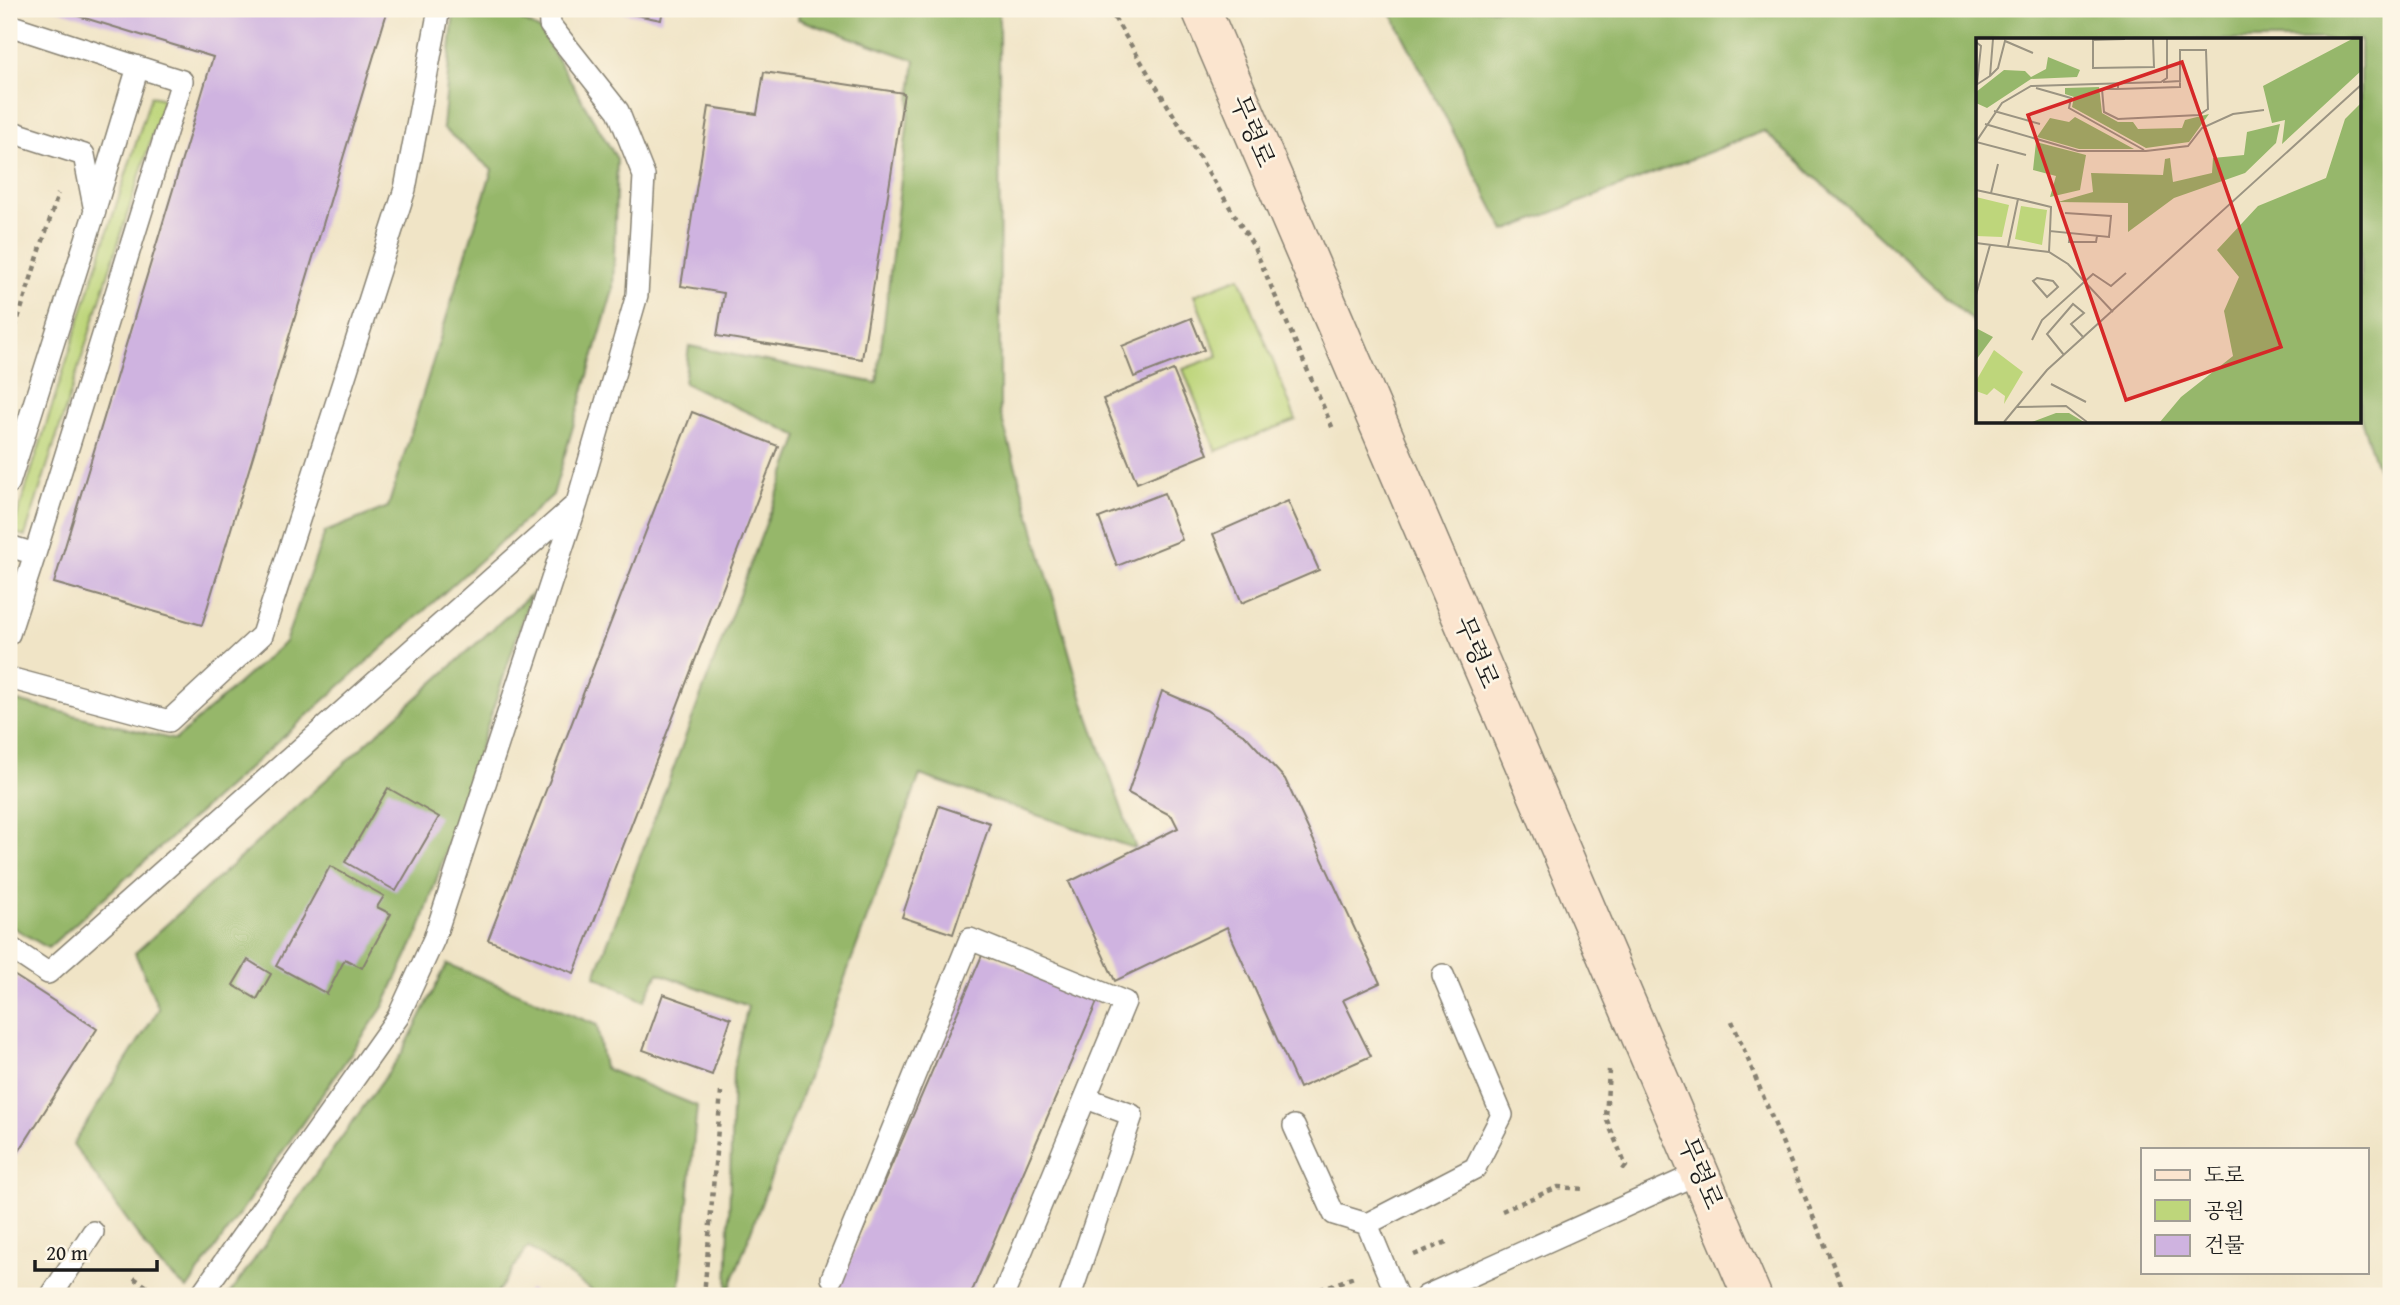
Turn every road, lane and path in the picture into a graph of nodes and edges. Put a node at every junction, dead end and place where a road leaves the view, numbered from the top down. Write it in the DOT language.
graph roads {
  1 [pos="439,9"];
  2 [pos="549,9"];
  3 [pos="1109,9"];
  4 [pos="1201,9"];
  5 [pos="9,25"];
  6 [pos="138,67"];
  7 [pos="9,131"];
  8 [pos="60,187"];
  9 [pos="95,211"];
  10 [pos="9,347"];
  11 [pos="1338,439"];
  12 [pos="9,483"];
  13 [pos="577,503"];
  14 [pos="9,546"];
  15 [pos="35,554"];
  16 [pos="9,634"];
  17 [pos="9,678"];
  18 [pos="9,947"];
  19 [pos="1443,975"];
  20 [pos="1732,1021"];
  21 [pos="1609,1065"];
  22 [pos="721,1092"];
  23 [pos="1086,1098"];
  24 [pos="1294,1126"];
  25 [pos="1701,1172"];
  26 [pos="1619,1174"];
  27 [pos="1594,1190"];
  28 [pos="1502,1211"];
  29 [pos="1367,1224"];
  30 [pos="93,1232"];
  31 [pos="134,1278"];
  32 [pos="832,1278"];
  33 [pos="51,1296"];
  34 [pos="161,1296"];
  35 [pos="200,1296"];
  36 [pos="704,1296"];
  37 [pos="1004,1296"];
  38 [pos="1070,1296"];
  39 [pos="1397,1296"];
  40 [pos="1426,1296"];
  41 [pos="1752,1296"];
  42 [pos="1846,1296"];
  1 -- 17 [label="lane"];
  2 -- 13 [label="lane"];
  3 -- 11 [label="path"];
  4 -- 25 [label="main road, 무령로"];
  5 -- 6 [label="lane"];
  6 -- 9 [label="lane"];
  6 -- 15 [label="lane"];
  7 -- 9 [label="lane"];
  8 -- 10 [label="path"];
  9 -- 12 [label="lane"];
  13 -- 18 [label="lane"];
  13 -- 35 [label="lane"];
  14 -- 15 [label="lane"];
  15 -- 16 [label="lane"];
  19 -- 29 [label="lane"];
  20 -- 42 [label="path"];
  21 -- 26 [label="path"];
  22 -- 36 [label="path"];
  23 -- 32 [label="lane"];
  23 -- 37 [label="lane"];
  23 -- 38 [label="lane"];
  24 -- 29 [label="lane"];
  25 -- 40 [label="lane"];
  25 -- 41 [label="main road, 무령로"];
  27 -- 28 [label="path"];
  29 -- 39 [label="lane"];
  30 -- 33 [label="lane"];
  31 -- 34 [label="path"];
}
